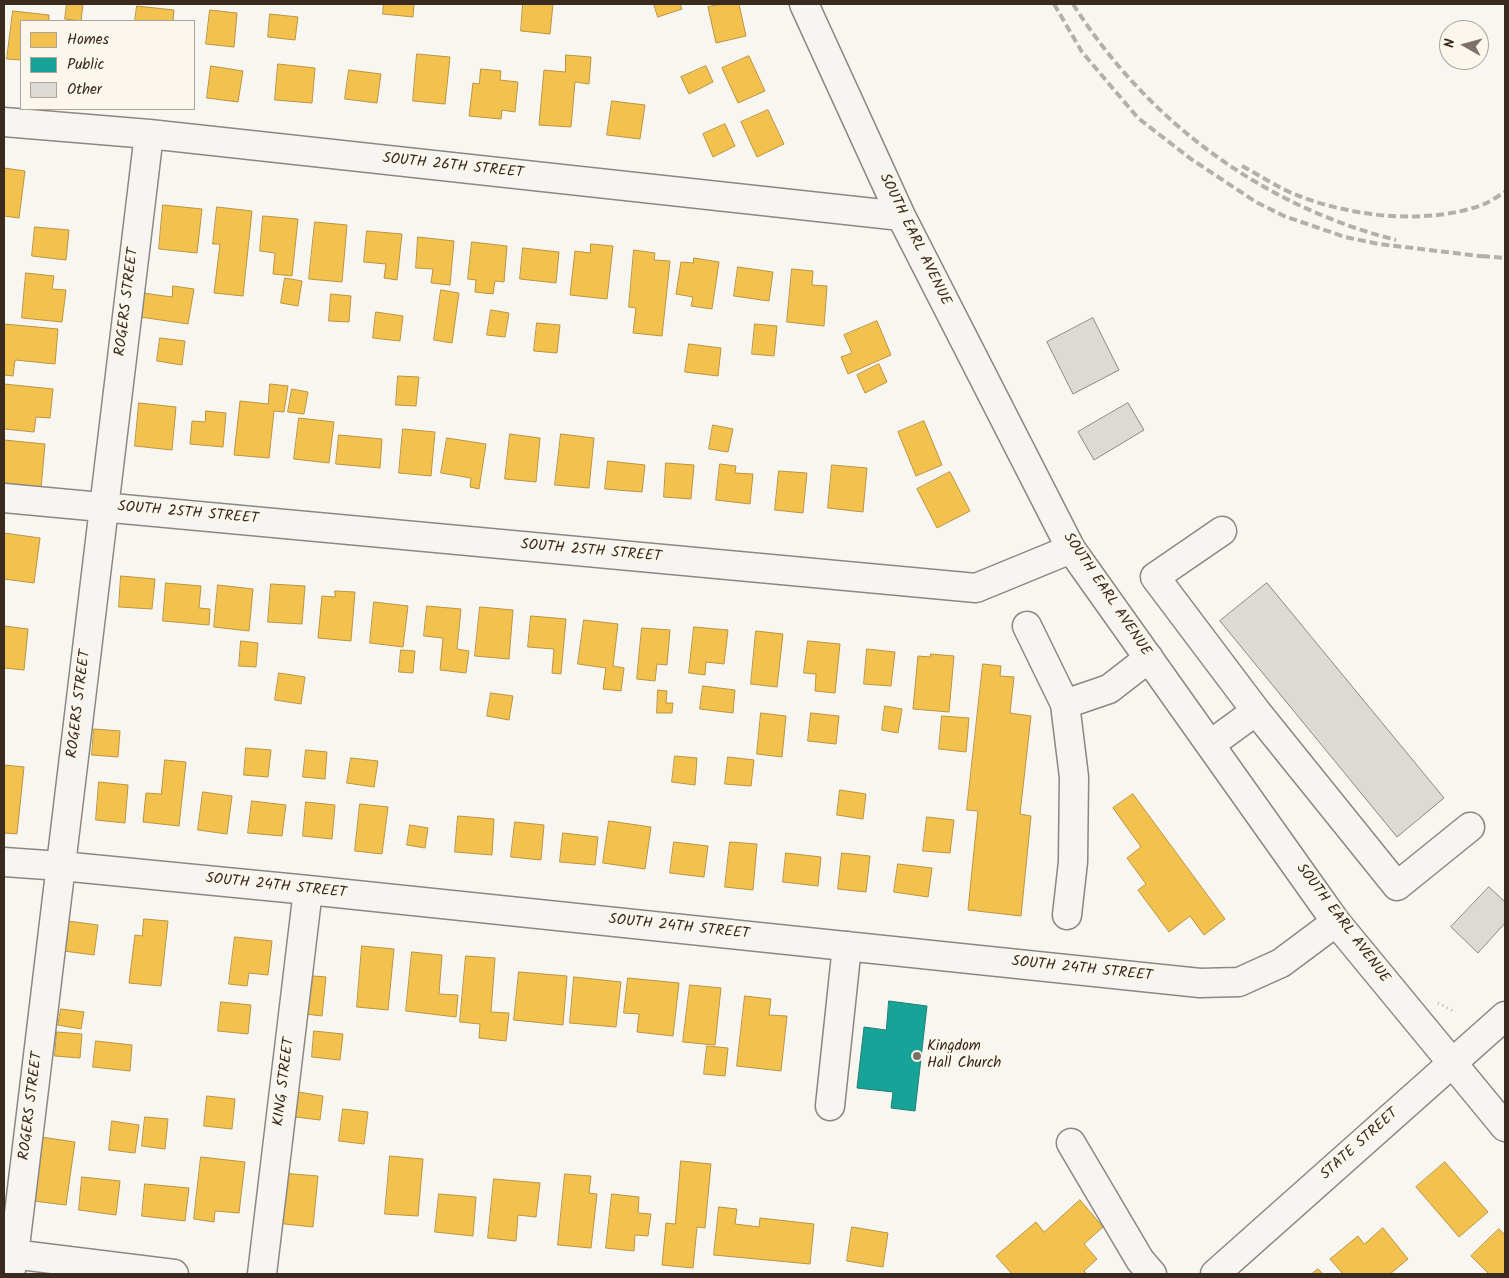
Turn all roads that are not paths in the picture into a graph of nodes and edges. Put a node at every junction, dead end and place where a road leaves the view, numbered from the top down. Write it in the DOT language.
graph roads {
  1 [pos="804,4"];
  2 [pos="4,122"];
  3 [pos="148,134"];
  4 [pos="901,216"];
  5 [pos="4,498"];
  6 [pos="104,506"];
  7 [pos="1222,531"];
  8 [pos="1071,549"];
  9 [pos="1027,626"];
  10 [pos="1149,658"];
  11 [pos="1066,704"];
  12 [pos="1256,711"];
  13 [pos="1211,744"];
  14 [pos="1470,827"];
  15 [pos="4,862"];
  16 [pos="61,866"];
  17 [pos="308,890"];
  18 [pos="1067,915"];
  19 [pos="1336,922"];
  20 [pos="847,946"];
  21 [pos="1505,1016"];
  22 [pos="1452,1063"];
  23 [pos="830,1106"];
  24 [pos="1505,1127"];
  25 [pos="1072,1143"];
  26 [pos="9,1261"];
  27 [pos="174,1274"];
  28 [pos="262,1274"];
  29 [pos="1152,1274"];
  30 [pos="1215,1274"];
  1 -- 4 [label="street, SOUTH EARL AVENUE"];
  2 -- 3 [label="street, SOUTH 26TH STREET"];
  3 -- 4 [label="street, SOUTH 26TH STREET"];
  3 -- 6 [label="street, ROGERS STREET"];
  4 -- 8 [label="street, SOUTH EARL AVENUE"];
  5 -- 6 [label="street, SOUTH 25TH STREET"];
  6 -- 8 [label="street, SOUTH 25TH STREET"];
  6 -- 16 [label="street, ROGERS STREET"];
  7 -- 12 [label="street"];
  8 -- 10 [label="street, SOUTH EARL AVENUE"];
  9 -- 11 [label="street"];
  10 -- 11 [label="street"];
  10 -- 13 [label="street, SOUTH EARL AVENUE"];
  11 -- 18 [label="street"];
  12 -- 13 [label="street"];
  12 -- 14 [label="street"];
  13 -- 19 [label="street, SOUTH EARL AVENUE"];
  15 -- 16 [label="street, SOUTH 24TH STREET"];
  16 -- 17 [label="street, SOUTH 24TH STREET"];
  16 -- 26 [label="street, ROGERS STREET"];
  17 -- 20 [label="street, SOUTH 24TH STREET"];
  17 -- 28 [label="street, KING STREET"];
  19 -- 20 [label="street, SOUTH 24TH STREET"];
  19 -- 22 [label="street, SOUTH EARL AVENUE"];
  20 -- 23 [label="street"];
  21 -- 22 [label="street, STATE STREET"];
  22 -- 24 [label="street, SOUTH EARL AVENUE"];
  22 -- 30 [label="street, STATE STREET"];
  25 -- 29 [label="street"];
  26 -- 27 [label="street"];
}
